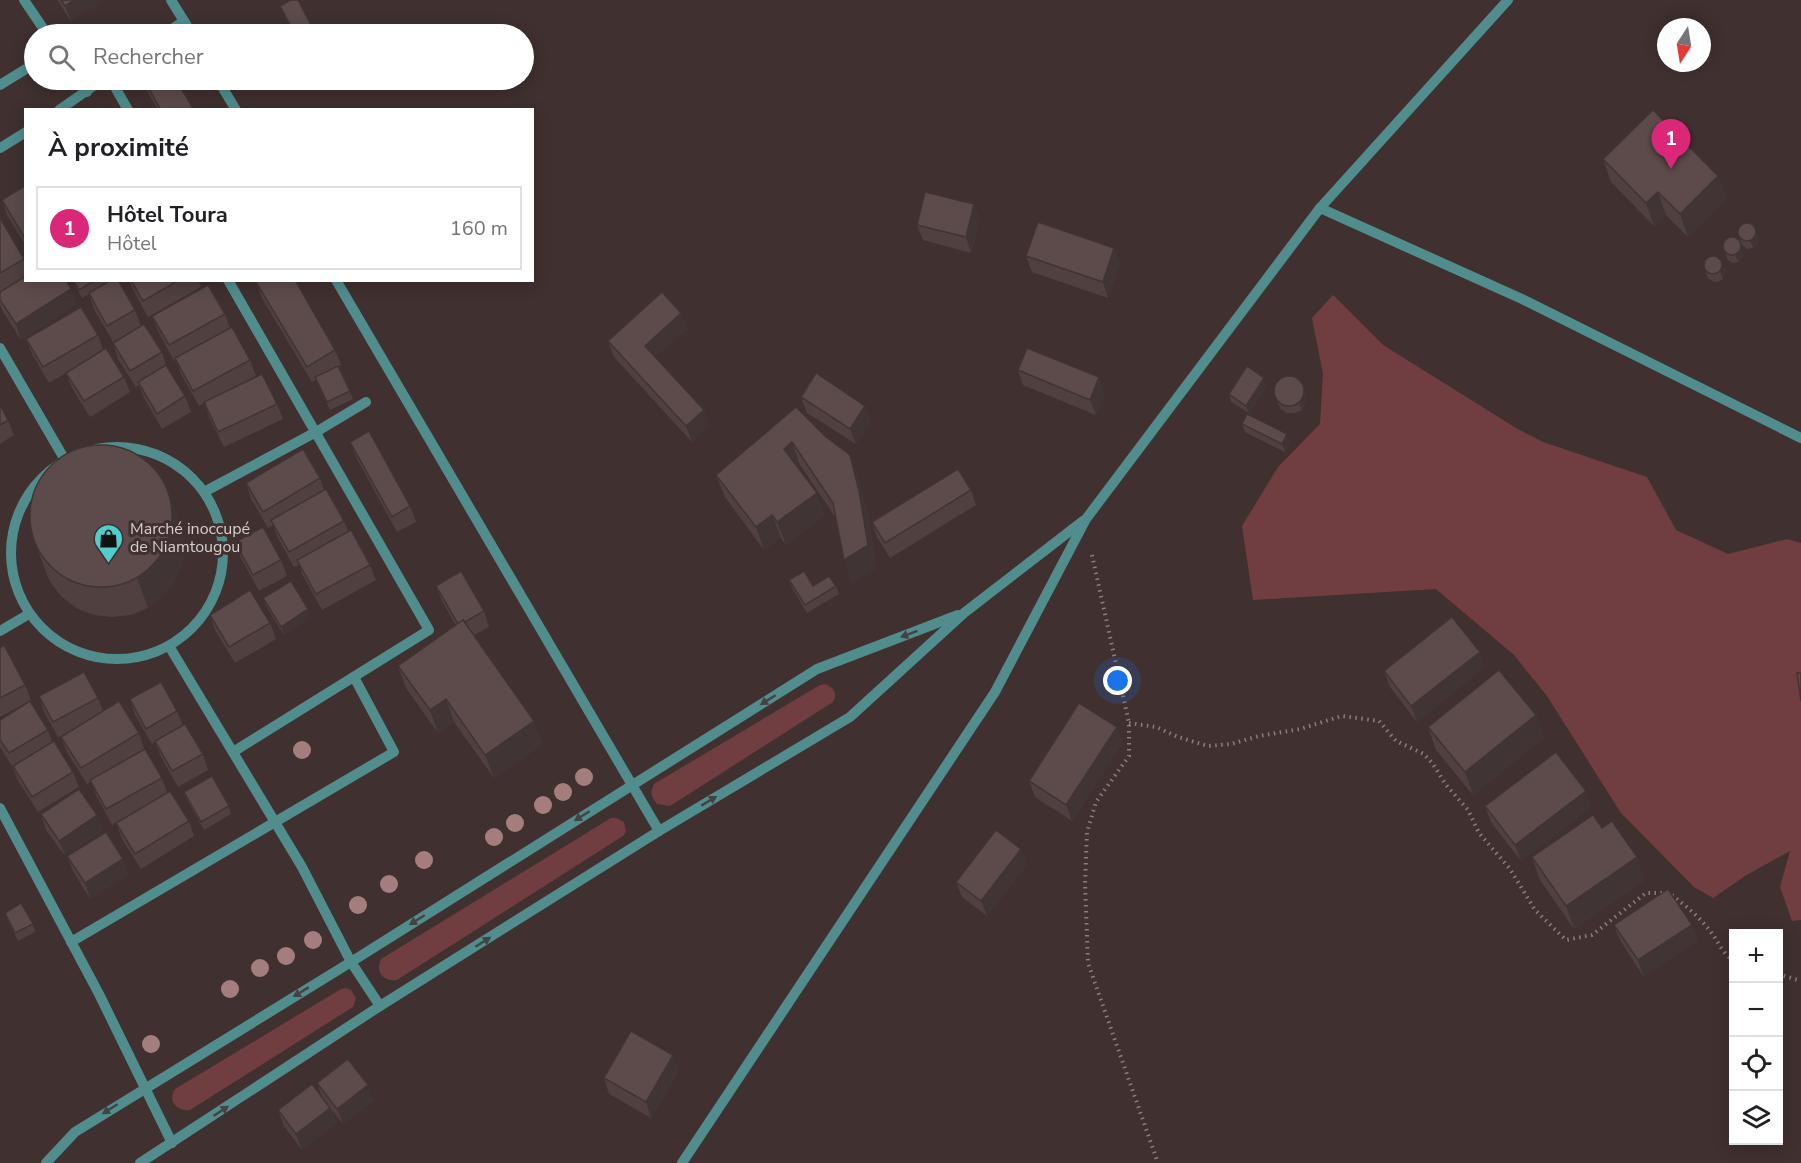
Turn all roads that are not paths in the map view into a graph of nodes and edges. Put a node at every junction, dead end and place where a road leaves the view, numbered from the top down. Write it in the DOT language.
graph roads {
  1 [pos="24,0"];
  2 [pos="171,0"];
  3 [pos="1508,0"];
  4 [pos="184,21"];
  5 [pos="40,24"];
  6 [pos="180,24"];
  7 [pos="186,24"];
  8 [pos="24,70"];
  9 [pos="0,85"];
  10 [pos="90,90"];
  11 [pos="117,90"];
  12 [pos="224,90"];
  13 [pos="87,92"];
  14 [pos="62,108"];
  15 [pos="127,108"];
  16 [pos="235,108"];
  17 [pos="24,133"];
  18 [pos="0,148"];
  19 [pos="1320,208"];
  20 [pos="229,282"];
  21 [pos="337,282"];
  22 [pos="0,348"];
  23 [pos="366,402"];
  24 [pos="316,432"];
  25 [pos="1801,438"];
  26 [pos="65,460"];
  27 [pos="204,492"];
  28 [pos="1086,519"];
  29 [pos="964,613"];
  30 [pos="29,614"];
  31 [pos="0,631"];
  32 [pos="169,646"];
  33 [pos="354,677"];
  34 [pos="233,752"];
  35 [pos="632,785"];
  36 [pos="0,808"];
  37 [pos="274,821"];
  38 [pos="659,831"];
  39 [pos="72,942"];
  40 [pos="351,962"];
  41 [pos="380,1006"];
  42 [pos="146,1087"];
  43 [pos="172,1143"];
  44 [pos="46,1163"];
  45 [pos="140,1163"];
  46 [pos="682,1163"];
  1 -- 5 [label="street"];
  2 -- 4 [label="street"];
  3 -- 19 [label="street"];
  4 -- 6 [label="street"];
  4 -- 7 [label="street"];
  8 -- 9 [label="street"];
  10 -- 13 [label="street"];
  11 -- 15 [label="street"];
  12 -- 16 [label="street"];
  13 -- 14 [label="street"];
  17 -- 18 [label="street"];
  19 -- 25 [label="street"];
  19 -- 28 [label="street"];
  20 -- 24 [label="street"];
  21 -- 35 [label="street"];
  22 -- 26 [label="street"];
  23 -- 24 [label="street"];
  24 -- 27 [label="street"];
  24 -- 33 [label="street"];
  26 -- 27 [label="street"];
  26 -- 30 [label="street"];
  27 -- 32 [label="street"];
  28 -- 29 [label="street"];
  28 -- 46 [label="street"];
  29 -- 35 [label="street, one-way"];
  38 -- 29 [label="street, one-way"];
  30 -- 31 [label="street"];
  30 -- 32 [label="street"];
  32 -- 34 [label="street"];
  33 -- 34 [label="street"];
  33 -- 37 [label="street"];
  34 -- 37 [label="street"];
  35 -- 38 [label="street"];
  35 -- 40 [label="street, one-way"];
  36 -- 39 [label="street"];
  37 -- 39 [label="street"];
  37 -- 40 [label="street"];
  41 -- 38 [label="street, one-way"];
  39 -- 42 [label="street"];
  40 -- 41 [label="street"];
  40 -- 42 [label="street, one-way"];
  43 -- 41 [label="street, one-way"];
  42 -- 43 [label="street"];
  42 -- 44 [label="street, one-way"];
  43 -- 45 [label="street"];
}
